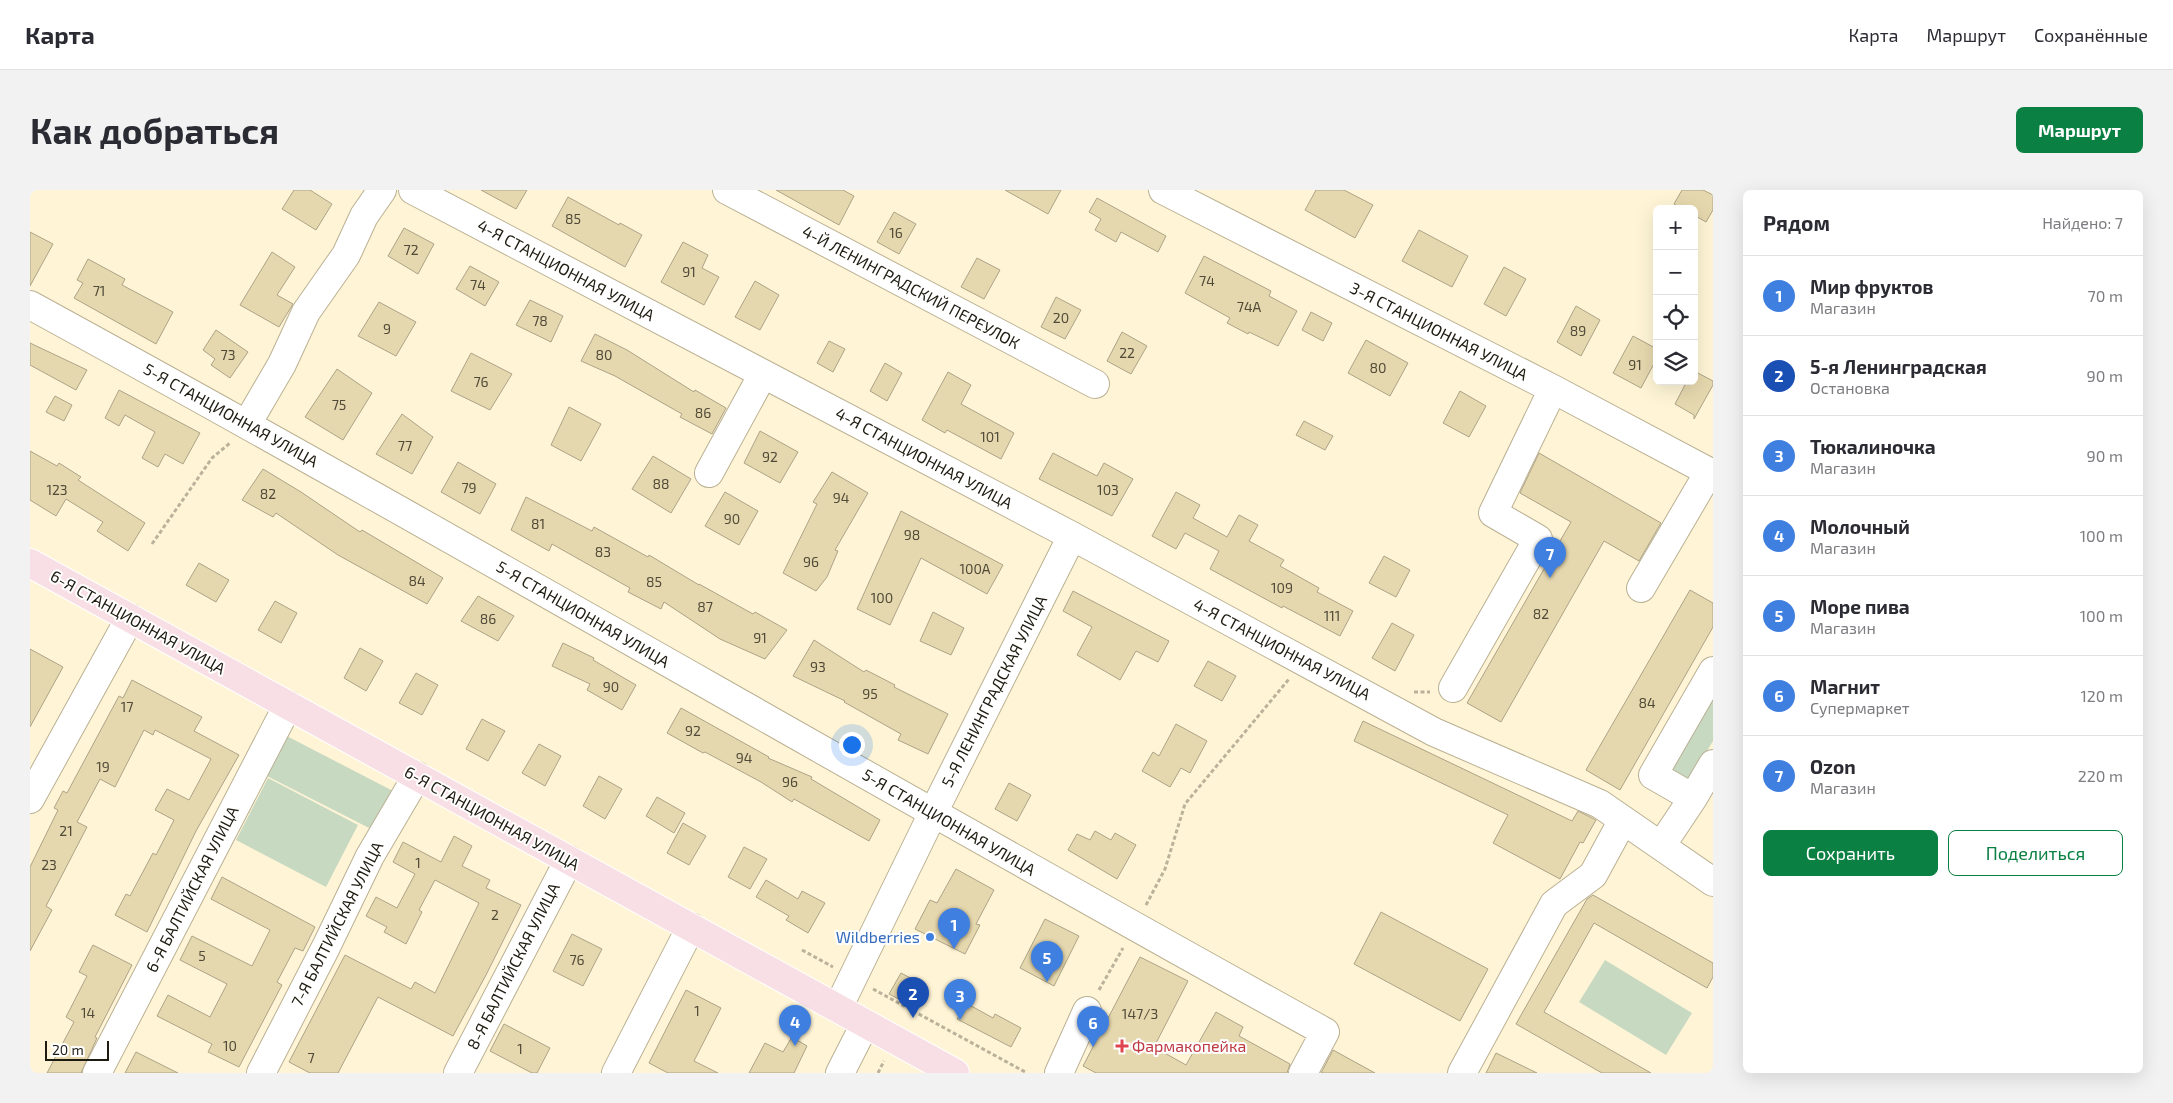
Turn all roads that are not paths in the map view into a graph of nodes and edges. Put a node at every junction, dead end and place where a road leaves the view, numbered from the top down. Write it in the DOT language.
graph roads {
  1 [pos="382,190"];
  2 [pos="413,190"];
  3 [pos="727,190"];
  4 [pos="1163,190"];
  5 [pos="30,304"];
  6 [pos="763,374"];
  7 [pos="1095,384"];
  8 [pos="1553,389"];
  9 [pos="247,424"];
  10 [pos="709,473"];
  11 [pos="1711,473"];
  12 [pos="1072,536"];
  13 [pos="30,563"];
  14 [pos="1642,588"];
  15 [pos="130,618"];
  16 [pos="1713,671"];
  17 [pos="1453,688"];
  18 [pos="288,705"];
  19 [pos="1713,764"];
  20 [pos="417,776"];
  21 [pos="1693,798"];
  22 [pos="30,799"];
  23 [pos="933,813"];
  24 [pos="1623,820"];
  25 [pos="1661,846"];
  26 [pos="568,860"];
  27 [pos="1713,882"];
  28 [pos="691,928"];
  29 [pos="838,1008"];
  30 [pos="1087,1012"];
  31 [pos="865,1024"];
  32 [pos="97,1073"];
  33 [pos="261,1073"];
  34 [pos="458,1073"];
  35 [pos="616,1073"];
  36 [pos="840,1073"];
  37 [pos="955,1073"];
  38 [pos="1059,1073"];
  39 [pos="1303,1073"];
  40 [pos="1462,1073"];
  1 -- 9 [label="street"];
  2 -- 6 [label="street, 4-Я СТАНЦИОННАЯ УЛИЦА"];
  3 -- 7 [label="street, 4-Й ЛЕНИНГРАДСКИЙ ПЕРЕУЛОК"];
  4 -- 8 [label="street, 3-Я СТАНЦИОННАЯ УЛИЦА"];
  5 -- 9 [label="street, 5-Я СТАНЦИОННАЯ УЛИЦА"];
  6 -- 10 [label="street"];
  6 -- 12 [label="street, 4-Я СТАНЦИОННАЯ УЛИЦА"];
  8 -- 11 [label="street, 3-Я СТАНЦИОННАЯ УЛИЦА"];
  8 -- 17 [label="street"];
  9 -- 23 [label="street, 5-Я СТАНЦИОННАЯ УЛИЦА"];
  11 -- 14 [label="street"];
  12 -- 23 [label="street, 5-Я ЛЕНИНГРАДСКАЯ УЛИЦА"];
  12 -- 24 [label="street, 4-Я СТАНЦИОННАЯ УЛИЦА"];
  13 -- 15 [label="main road, 6-Я СТАНЦИОННАЯ УЛИЦА"];
  15 -- 18 [label="main road, 6-Я СТАНЦИОННАЯ УЛИЦА"];
  15 -- 22 [label="street"];
  16 -- 21 [label="street"];
  18 -- 20 [label="main road, 6-Я СТАНЦИОННАЯ УЛИЦА"];
  18 -- 32 [label="street, 6-Я БАЛТИЙСКАЯ УЛИЦА"];
  19 -- 21 [label="street"];
  20 -- 26 [label="main road, 6-Я СТАНЦИОННАЯ УЛИЦА"];
  20 -- 33 [label="street, 7-Я БАЛТИЙСКАЯ УЛИЦА"];
  21 -- 25 [label="street"];
  23 -- 29 [label="street, 5-Я ЛЕНИНГРАДСКАЯ УЛИЦА"];
  23 -- 39 [label="street, 5-Я СТАНЦИОННАЯ УЛИЦА"];
  24 -- 25 [label="street, 4-Я СТАНЦИОННАЯ УЛИЦА"];
  24 -- 40 [label="street"];
  25 -- 27 [label="street, 4-Я СТАНЦИОННАЯ УЛИЦА"];
  26 -- 28 [label="main road, 6-Я СТАНЦИОННАЯ УЛИЦА"];
  26 -- 34 [label="street, 8-Я БАЛТИЙСКАЯ УЛИЦА"];
  28 -- 29 [label="main road, 6-Я СТАНЦИОННАЯ УЛИЦА"];
  28 -- 35 [label="street"];
  29 -- 31 [label="main road, 6-Я СТАНЦИОННАЯ УЛИЦА"];
  30 -- 38 [label="street"];
  31 -- 36 [label="street"];
  31 -- 37 [label="main road, 6-Я СТАНЦИОННАЯ УЛИЦА"];
}
